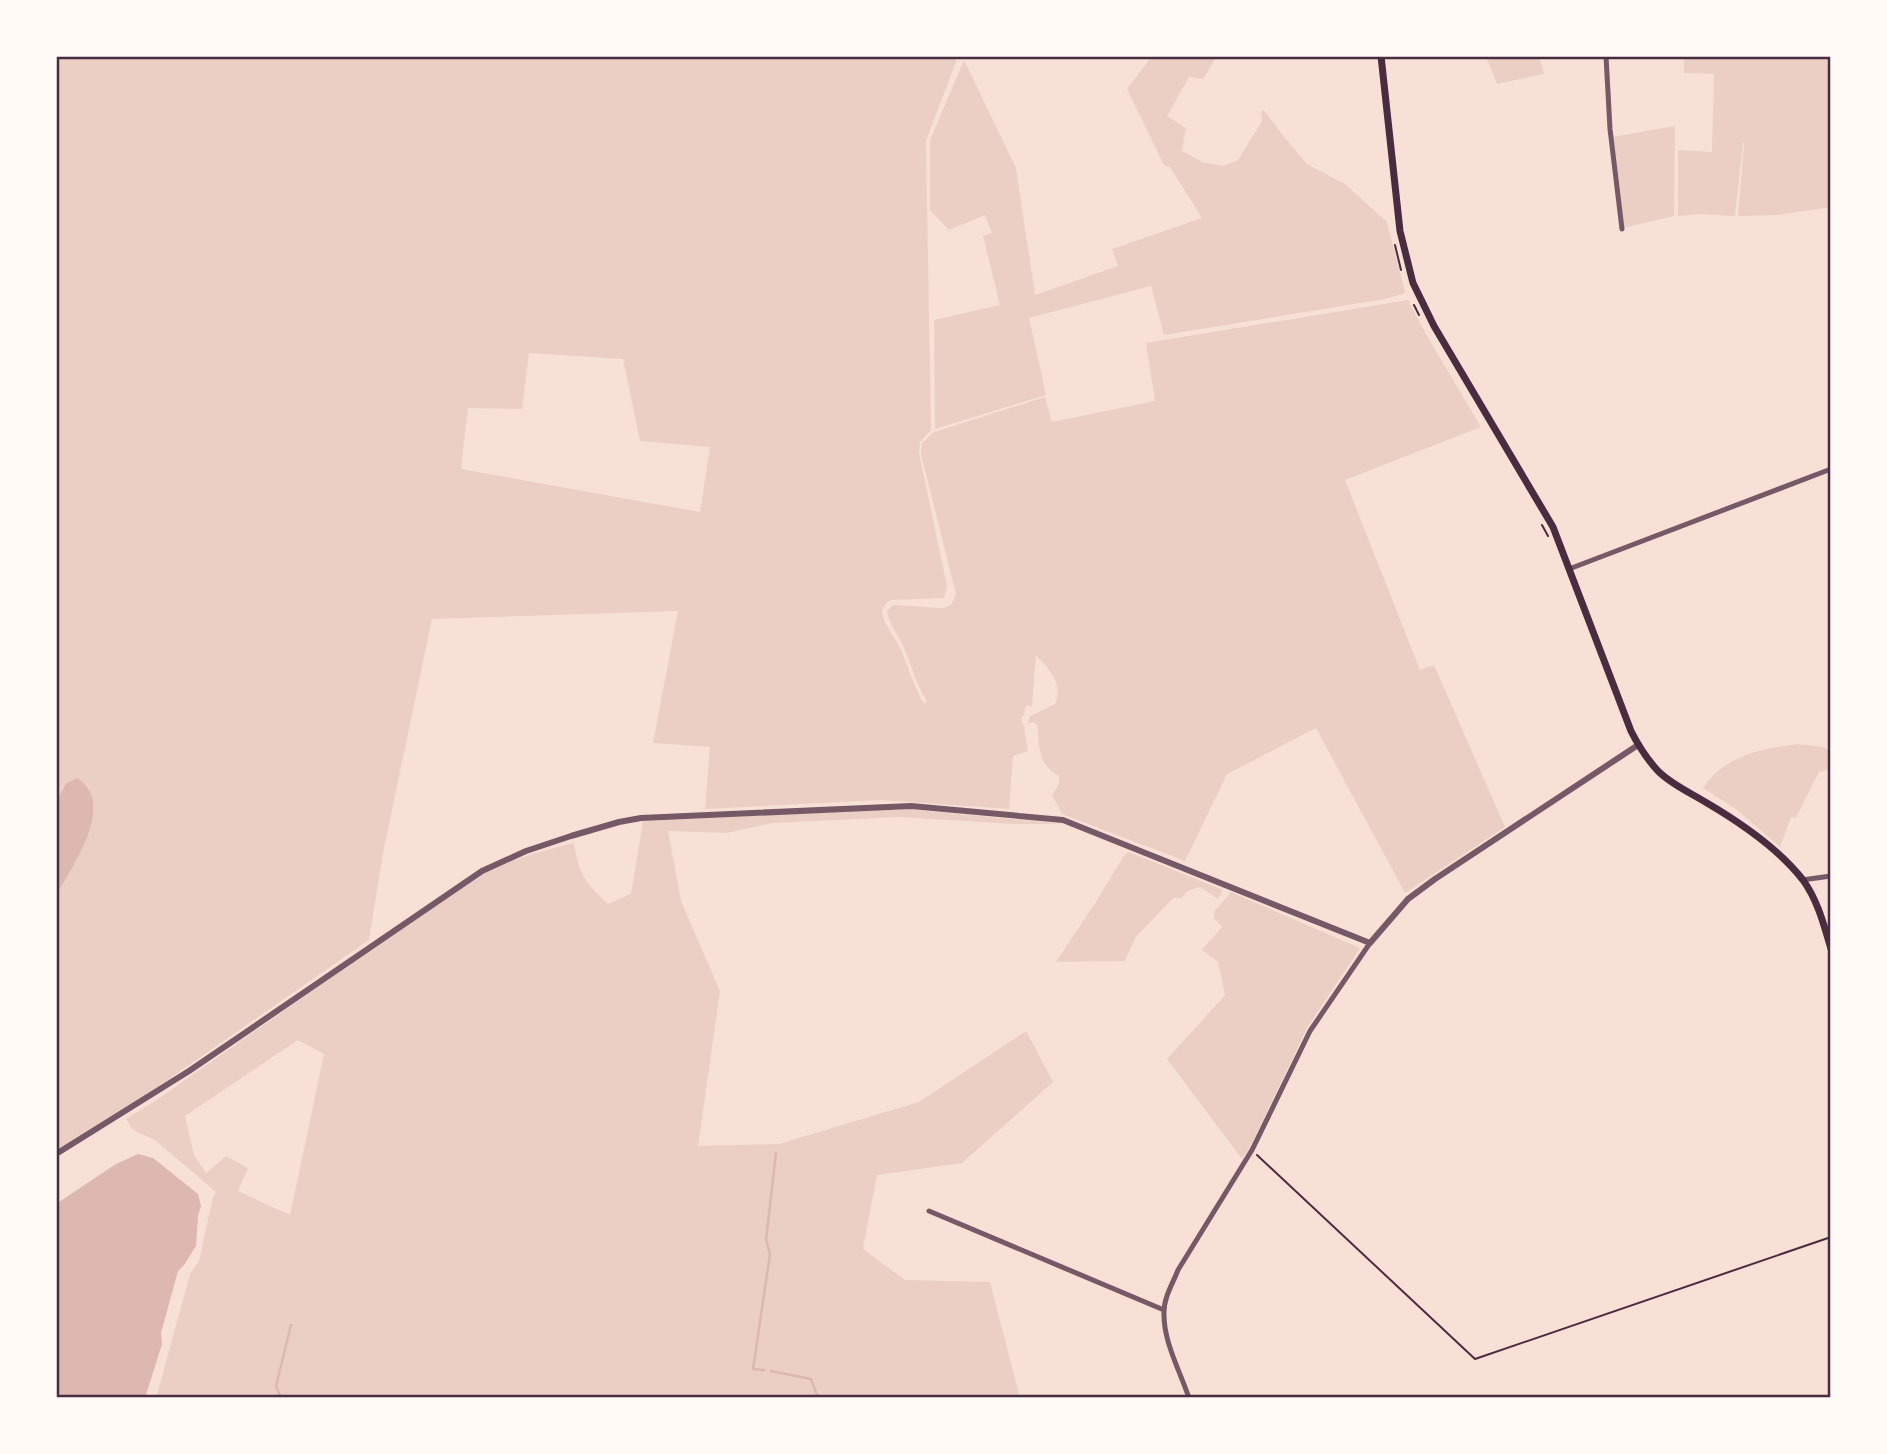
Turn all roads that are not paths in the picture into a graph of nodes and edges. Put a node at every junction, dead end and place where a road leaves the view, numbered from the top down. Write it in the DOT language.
graph roads {
  1 [pos="1381,56"];
  2 [pos="1606,56"];
  3 [pos="1622,229"];
  4 [pos="1831,469"];
  5 [pos="1569,569"];
  6 [pos="1638,744"];
  7 [pos="1831,876"];
  8 [pos="1802,880"];
  9 [pos="1370,943"];
  10 [pos="1831,949"];
  11 [pos="56,1154"];
  12 [pos="929,1211"];
  13 [pos="1164,1310"];
  14 [pos="1189,1398"];
  1 -- 5 [label="main road"];
  2 -- 3 [label="street"];
  4 -- 5 [label="street"];
  5 -- 6 [label="main road"];
  6 -- 8 [label="main road"];
  6 -- 9 [label="street"];
  7 -- 8 [label="street"];
  8 -- 10 [label="main road"];
  9 -- 11 [label="street"];
  9 -- 13 [label="street"];
  12 -- 13 [label="street"];
  13 -- 14 [label="street"];
}
